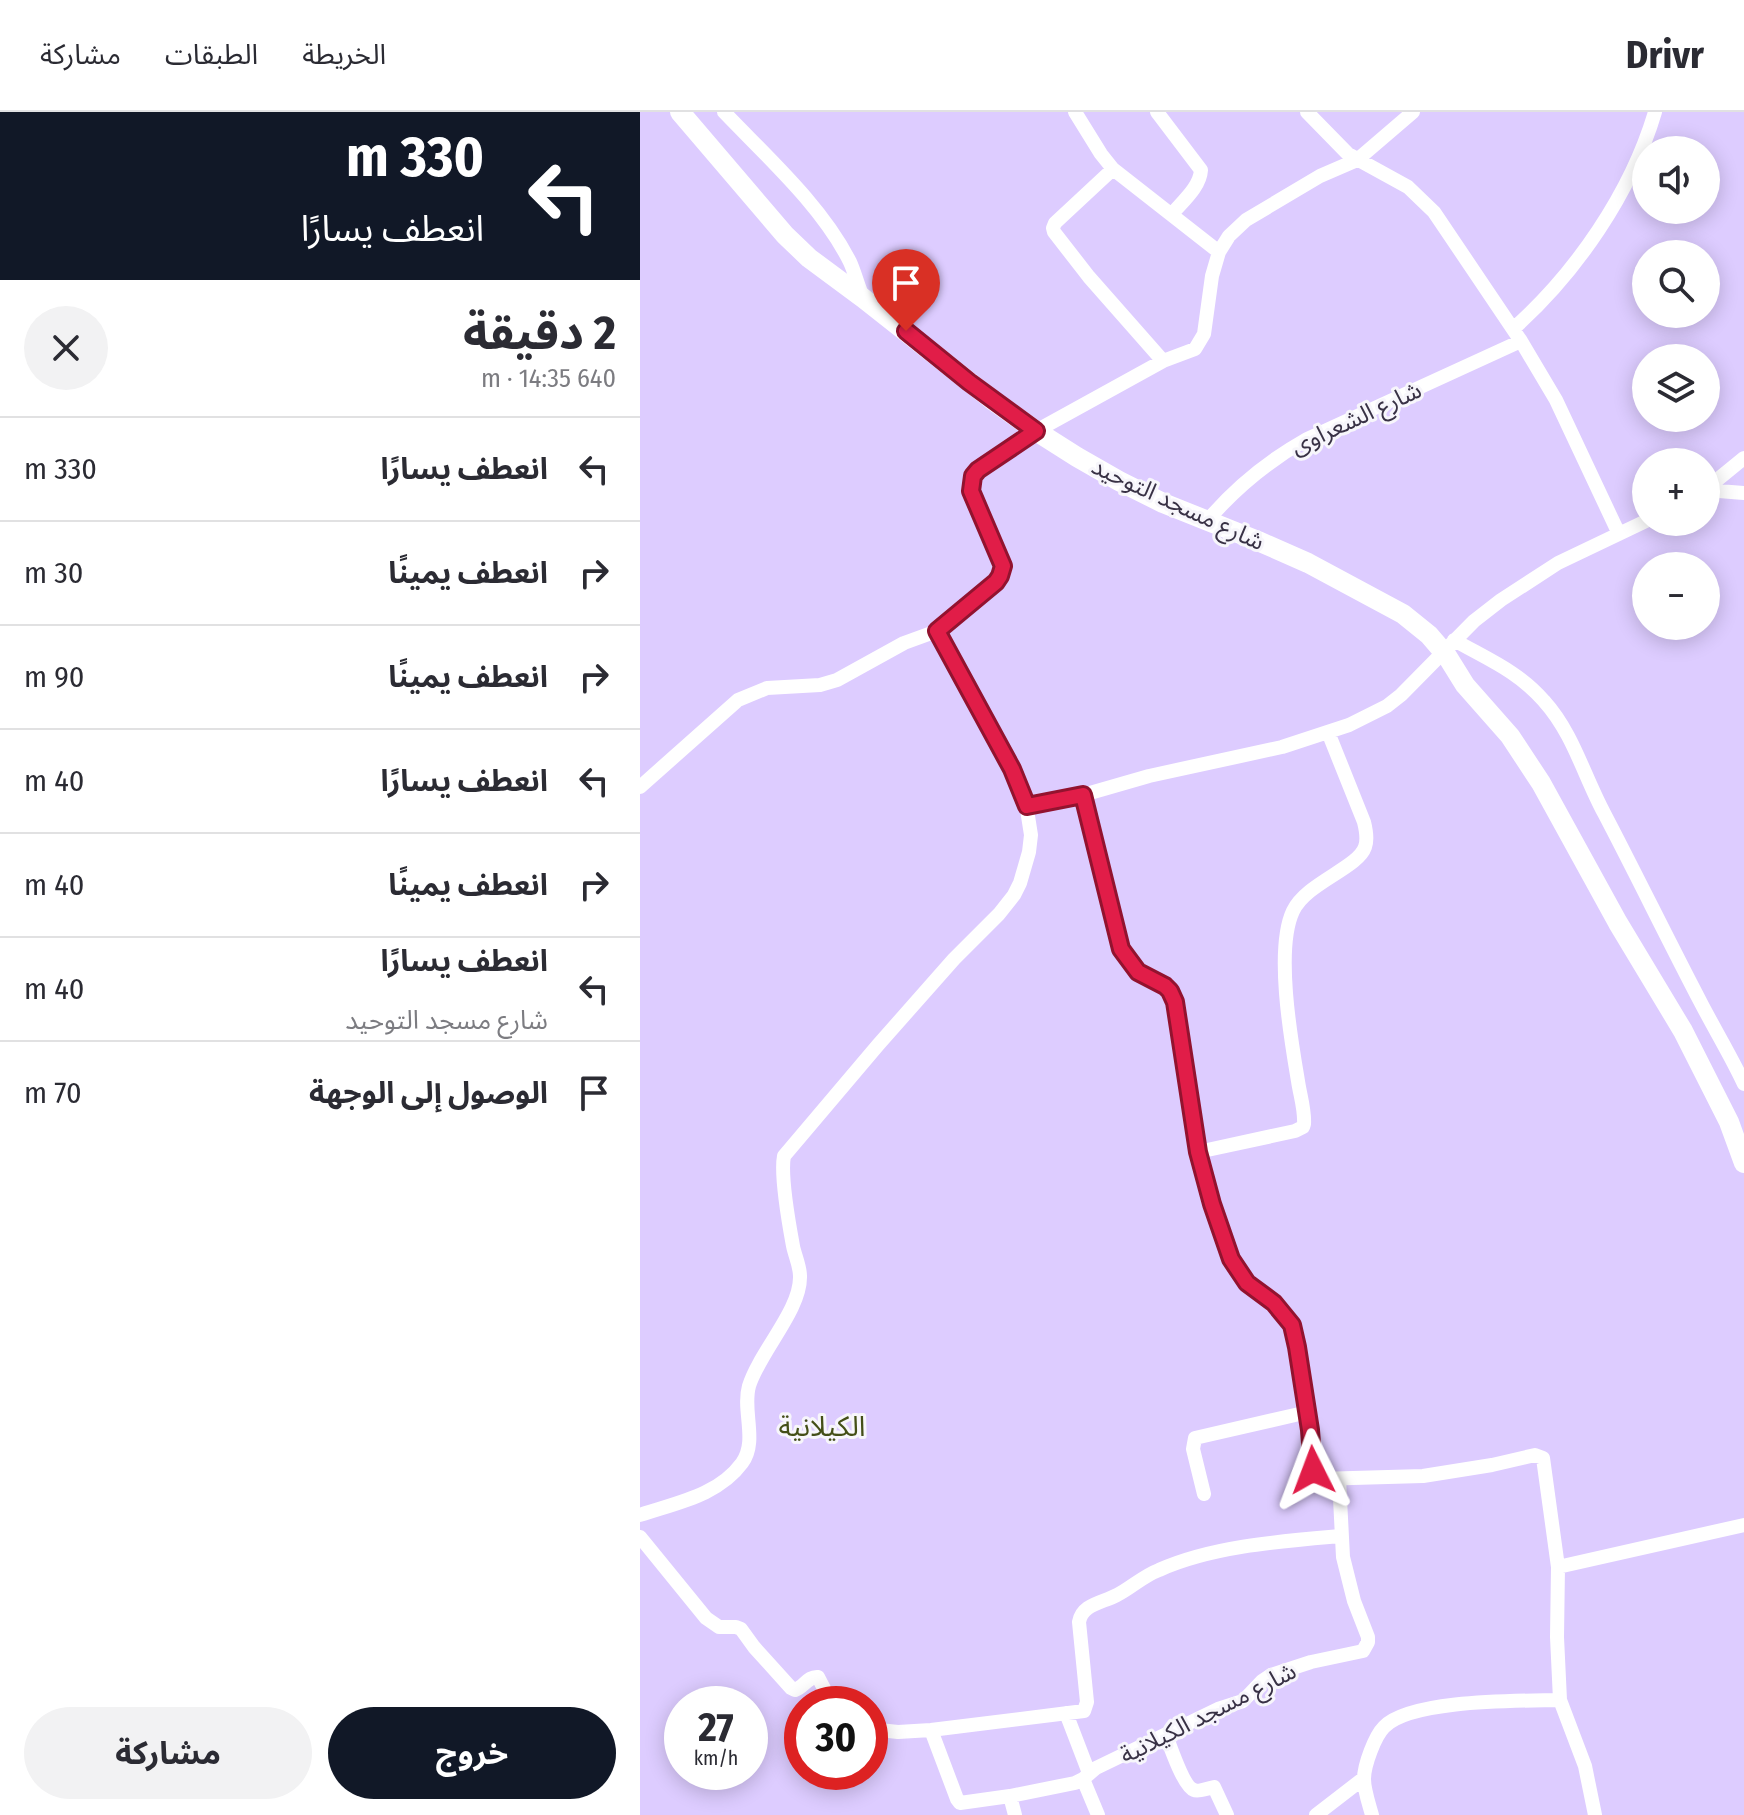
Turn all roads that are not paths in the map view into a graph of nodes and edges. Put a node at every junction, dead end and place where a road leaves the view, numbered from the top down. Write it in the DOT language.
graph roads {
  1 [pos="680,112"];
  2 [pos="724,112"];
  3 [pos="1075,112"];
  4 [pos="1157,112"];
  5 [pos="1307,112"];
  6 [pos="1413,112"];
  7 [pos="1655,112"];
  8 [pos="1357,160"];
  9 [pos="1113,169"];
  10 [pos="1172,214"];
  11 [pos="1219,252"];
  12 [pos="863,298"];
  13 [pos="1517,335"];
  14 [pos="1163,361"];
  15 [pos="1036,431"];
  16 [pos="1744,458"];
  17 [pos="1720,478"];
  18 [pos="1720,490"];
  19 [pos="1744,493"];
  20 [pos="1208,520"];
  21 [pos="1632,528"];
  22 [pos="1619,534"];
  23 [pos="937,631"];
  24 [pos="1448,646"];
  25 [pos="1328,732"];
  26 [pos="640,787"];
  27 [pos="1083,795"];
  28 [pos="1027,806"];
  29 [pos="1744,1084"];
  30 [pos="1198,1152"];
  31 [pos="1744,1163"];
  32 [pos="1308,1412"];
  33 [pos="1339,1479"];
  34 [pos="1204,1494"];
  35 [pos="640,1515"];
  36 [pos="1744,1525"];
  37 [pos="1341,1536"];
  38 [pos="640,1537"];
  39 [pos="1558,1567"];
  40 [pos="789,1686"];
  41 [pos="801,1686"];
  42 [pos="823,1686"];
  43 [pos="1560,1700"];
  44 [pos="1066,1713"];
  45 [pos="931,1730"];
  46 [pos="888,1731"];
  47 [pos="1166,1735"];
  48 [pos="1086,1776"];
  49 [pos="1364,1778"];
  50 [pos="1010,1796"];
  51 [pos="1015,1815"];
  52 [pos="1098,1815"];
  53 [pos="1227,1815"];
  54 [pos="1316,1815"];
  55 [pos="1372,1815"];
  56 [pos="1595,1815"];
  1 -- 12 [label="main road, شارع مسجد التوحيد"];
  2 -- 12 [label="street"];
  3 -- 9 [label="street"];
  4 -- 10 [label="street"];
  5 -- 8 [label="street"];
  6 -- 8 [label="street"];
  7 -- 13 [label="street, شارع الشعراوى"];
  8 -- 11 [label="street"];
  8 -- 13 [label="street"];
  9 -- 10 [label="street"];
  9 -- 14 [label="street"];
  10 -- 11 [label="street"];
  11 -- 14 [label="street"];
  12 -- 15 [label="main road, شارع مسجد التوحيد"];
  13 -- 20 [label="street, شارع الشعراوى"];
  13 -- 22 [label="street"];
  14 -- 15 [label="street"];
  15 -- 20 [label="main road, شارع مسجد التوحيد"];
  15 -- 23 [label="street"];
  16 -- 17 [label="street"];
  18 -- 19 [label="street"];
  20 -- 24 [label="main road, شارع مسجد التوحيد"];
  21 -- 22 [label="street"];
  22 -- 24 [label="street"];
  23 -- 26 [label="street"];
  23 -- 28 [label="street"];
  24 -- 25 [label="street"];
  24 -- 29 [label="street"];
  24 -- 31 [label="main road, شارع مسجد التوحيد"];
  25 -- 27 [label="street"];
  25 -- 30 [label="street"];
  27 -- 28 [label="street"];
  27 -- 30 [label="street"];
  28 -- 35 [label="street"];
  30 -- 32 [label="street"];
  32 -- 33 [label="street"];
  32 -- 34 [label="street"];
  33 -- 37 [label="street, شارع مسجد الكيلانية"];
  33 -- 39 [label="street"];
  36 -- 39 [label="street"];
  37 -- 44 [label="street"];
  37 -- 47 [label="street, شارع مسجد الكيلانية"];
  38 -- 40 [label="street"];
  39 -- 43 [label="street"];
  41 -- 42 [label="street"];
  43 -- 49 [label="street"];
  43 -- 56 [label="street"];
  44 -- 45 [label="street"];
  44 -- 48 [label="street"];
  45 -- 46 [label="street"];
  45 -- 50 [label="street, شارع مسجد الكيلانية"];
  47 -- 48 [label="street, شارع مسجد الكيلانية"];
  47 -- 53 [label="street"];
  48 -- 50 [label="street, شارع مسجد الكيلانية"];
  48 -- 52 [label="street"];
  49 -- 54 [label="street"];
  49 -- 55 [label="street"];
  50 -- 51 [label="street"];
}
